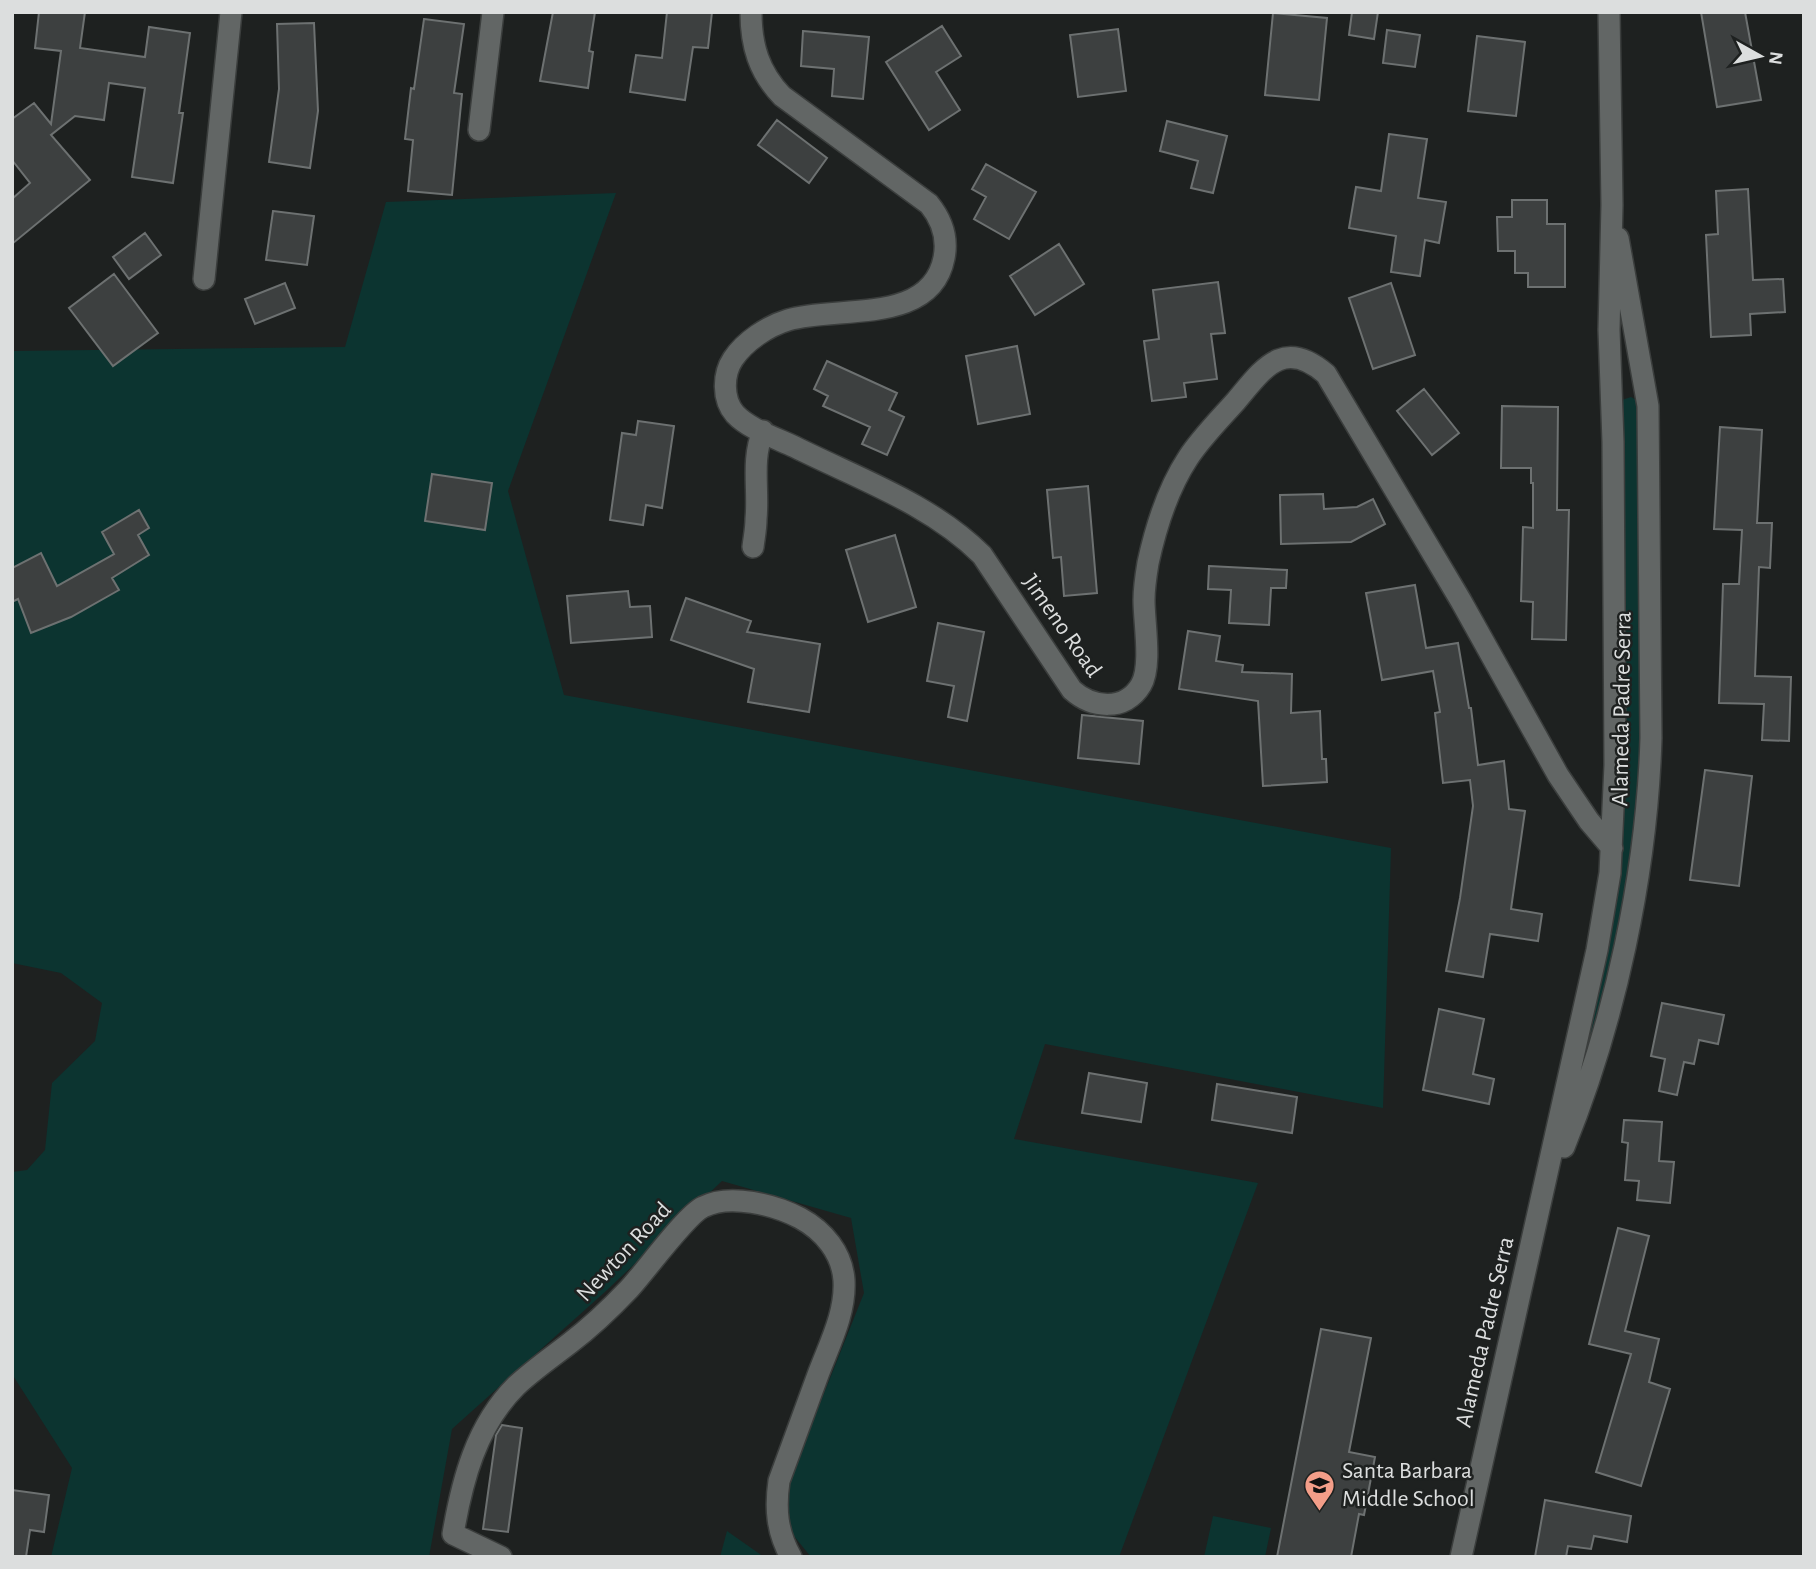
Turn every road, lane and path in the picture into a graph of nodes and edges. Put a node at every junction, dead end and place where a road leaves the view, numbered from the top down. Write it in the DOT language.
graph roads {
  1 [pos="231,12"];
  2 [pos="493,12"];
  3 [pos="751,12"];
  4 [pos="1609,12"];
  5 [pos="479,130"];
  6 [pos="1612,205"];
  7 [pos="204,279"];
  8 [pos="763,431"];
  9 [pos="752,547"];
  10 [pos="1612,848"];
  11 [pos="1542,1202"];
  12 [pos="500,1557"];
  13 [pos="791,1557"];
  14 [pos="1461,1557"];
  1 -- 7 [label="street"];
  2 -- 5 [label="street"];
  3 -- 8 [label="street, Jimeno Road"];
  4 -- 6 [label="street, Alameda Padre Serra"];
  6 -- 10 [label="street, Alameda Padre Serra"];
  6 -- 11 [label="street, Alameda Padre Serra"];
  8 -- 9 [label="street"];
  8 -- 10 [label="street, Jimeno Road"];
  10 -- 11 [label="street, Alameda Padre Serra"];
  11 -- 14 [label="street, Alameda Padre Serra"];
  12 -- 13 [label="street, Newton Road"];
}
